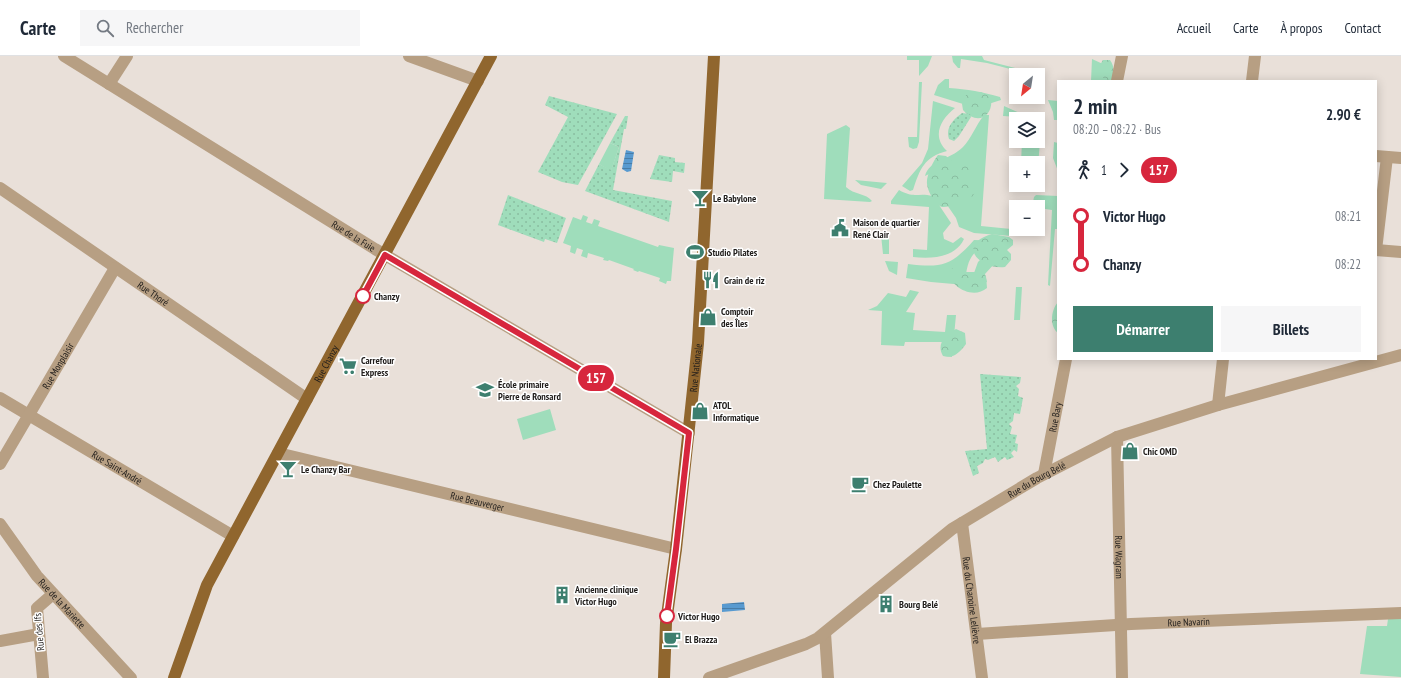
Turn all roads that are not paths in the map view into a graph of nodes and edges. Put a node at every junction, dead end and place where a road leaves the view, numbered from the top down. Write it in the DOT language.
graph roads {
  1 [pos="64,56"];
  2 [pos="127,56"];
  3 [pos="409,56"];
  4 [pos="491,56"];
  5 [pos="714,56"];
  6 [pos="1122,56"];
  7 [pos="1255,56"];
  8 [pos="1118,80"];
  9 [pos="1252,80"];
  10 [pos="478,81"];
  11 [pos="110,84"];
  12 [pos="1381,157"];
  13 [pos="1401,158"];
  14 [pos="0,188"];
  15 [pos="1377,231"];
  16 [pos="1377,250"];
  17 [pos="1401,252"];
  18 [pos="385,255"];
  19 [pos="115,268"];
  20 [pos="1401,356"];
  21 [pos="1066,360"];
  22 [pos="1223,360"];
  23 [pos="0,398"];
  24 [pos="307,400"];
  25 [pos="1218,405"];
  26 [pos="30,415"];
  27 [pos="689,433"];
  28 [pos="1117,437"];
  29 [pos="278,454"];
  30 [pos="0,464"];
  31 [pos="1044,474"];
  32 [pos="962,523"];
  33 [pos="0,524"];
  34 [pos="233,536"];
  35 [pos="676,549"];
  36 [pos="53,594"];
  37 [pos="1401,613"];
  38 [pos="1121,625"];
  39 [pos="825,633"];
  40 [pos="39,634"];
  41 [pos="977,634"];
  42 [pos="0,641"];
  43 [pos="43,678"];
  44 [pos="131,678"];
  45 [pos="174,678"];
  46 [pos="664,678"];
  47 [pos="709,678"];
  48 [pos="828,678"];
  49 [pos="982,678"];
  50 [pos="1122,678"];
  1 -- 11 [label="street, Rue de la Fuie"];
  2 -- 11 [label="street"];
  3 -- 10 [label="street"];
  4 -- 10 [label="main road, Rue Chanzy"];
  5 -- 27 [label="main road, Rue Nationale"];
  6 -- 8 [label="street"];
  7 -- 9 [label="street"];
  10 -- 18 [label="main road, Rue Chanzy"];
  11 -- 18 [label="street, Rue de la Fuie"];
  12 -- 13 [label="street"];
  12 -- 15 [label="street"];
  14 -- 19 [label="street, Rue Thoré"];
  16 -- 17 [label="street"];
  18 -- 24 [label="main road, Rue Chanzy"];
  18 -- 27 [label="street, Rue de la Fuie"];
  19 -- 24 [label="street, Rue Thoré"];
  19 -- 26 [label="street, Rue Monplaisir"];
  20 -- 25 [label="street, Rue du Bourg Belé"];
  21 -- 31 [label="street, Rue Bary"];
  22 -- 25 [label="street"];
  23 -- 26 [label="street, Rue Saint-André"];
  24 -- 29 [label="main road, Rue Chanzy"];
  25 -- 28 [label="street, Rue du Bourg Belé"];
  26 -- 30 [label="street, Rue Monplaisir"];
  26 -- 34 [label="street, Rue Saint-André"];
  27 -- 35 [label="main road, Rue Nationale"];
  28 -- 31 [label="street, Rue du Bourg Belé"];
  28 -- 38 [label="street, Rue Wagram"];
  29 -- 34 [label="main road, Rue Chanzy"];
  29 -- 35 [label="street, Rue Beauverger"];
  31 -- 32 [label="street, Rue du Bourg Belé"];
  32 -- 39 [label="street, Rue du Bourg Belé"];
  32 -- 41 [label="street, Rue du Chanoine Lelièvre"];
  33 -- 36 [label="street, Rue de la Mariette"];
  34 -- 45 [label="main road, Rue Chanzy"];
  35 -- 46 [label="main road, Rue Nationale"];
  36 -- 40 [label="street, Rue des Ifs"];
  36 -- 44 [label="street, Rue de la Mariette"];
  37 -- 38 [label="street, Rue Navarin"];
  38 -- 41 [label="street, Rue Navarin"];
  38 -- 50 [label="street, Rue Wagram"];
  39 -- 47 [label="street, Rue du Bourg Belé"];
  39 -- 48 [label="street"];
  40 -- 42 [label="street"];
  40 -- 43 [label="street, Rue des Ifs"];
  41 -- 49 [label="street, Rue du Chanoine Lelièvre"];
}
